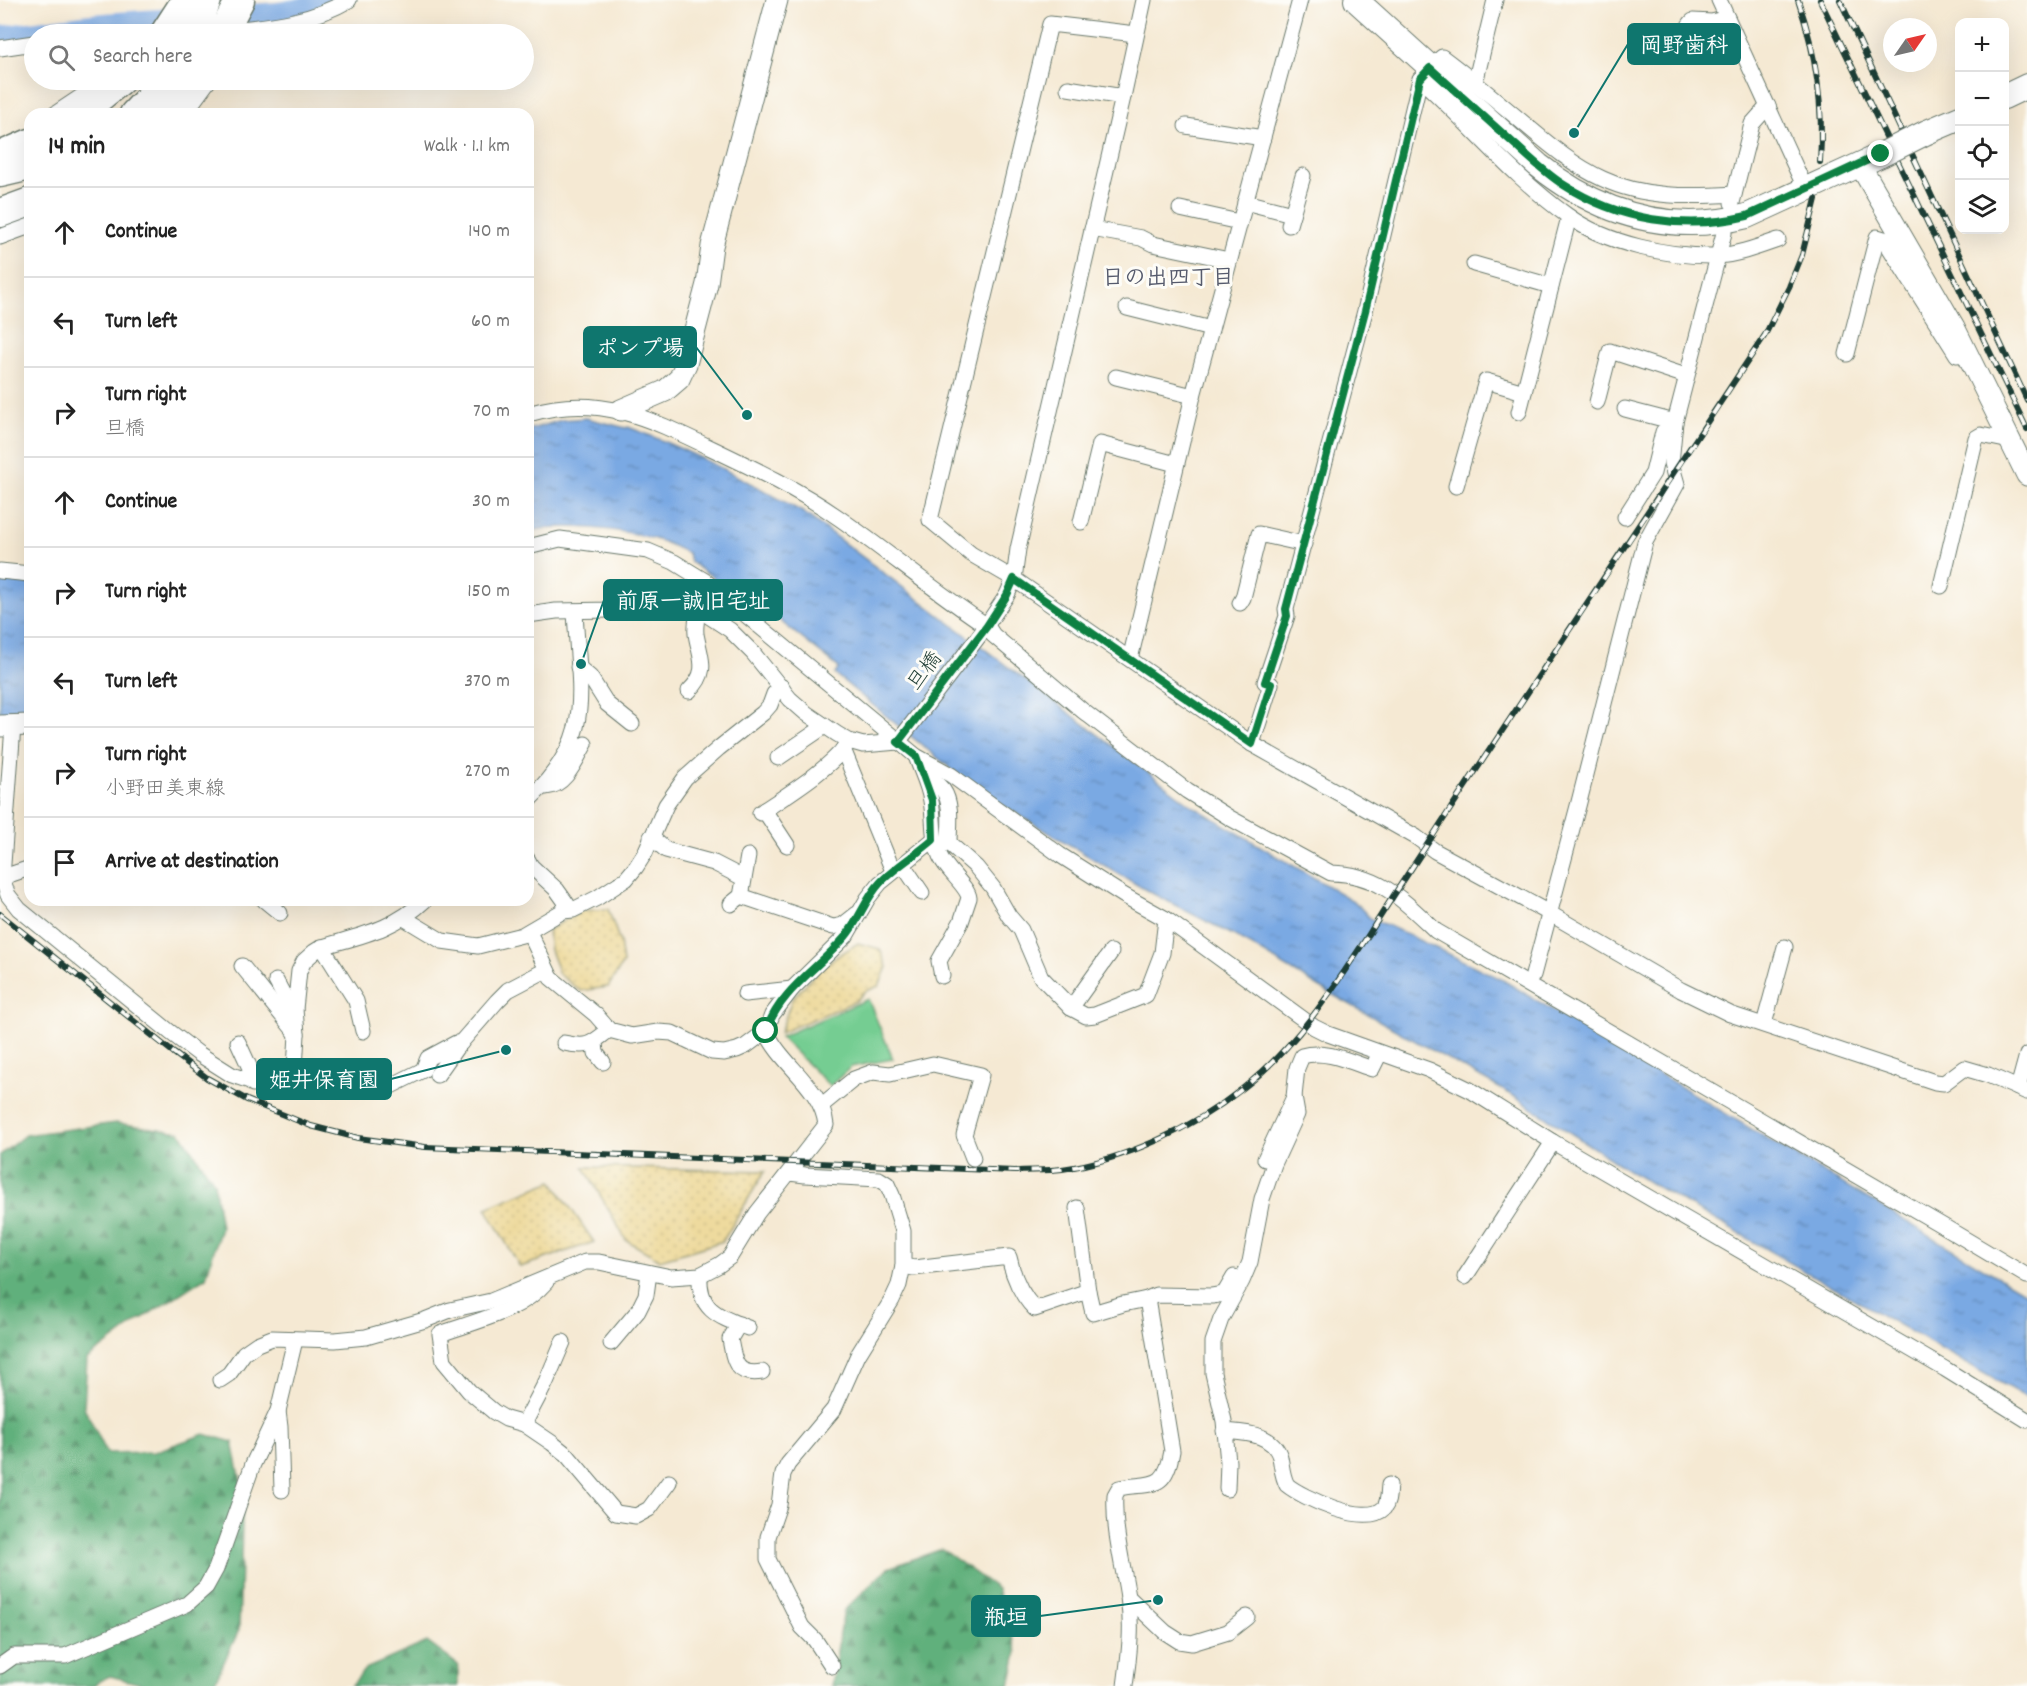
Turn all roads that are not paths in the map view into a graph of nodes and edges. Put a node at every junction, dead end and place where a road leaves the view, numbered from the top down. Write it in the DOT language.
graph roads {
  1 [pos="349,0"];
  2 [pos="777,0"];
  3 [pos="1144,0"];
  4 [pos="1300,0"];
  5 [pos="1356,0"];
  6 [pos="1495,0"];
  7 [pos="1719,0"];
  8 [pos="191,3"];
  9 [pos="1727,18"];
  10 [pos="230,19"];
  11 [pos="173,24"];
  12 [pos="194,24"];
  13 [pos="1136,34"];
  14 [pos="1644,38"];
  15 [pos="24,44"];
  16 [pos="0,48"];
  17 [pos="1425,73"];
  18 [pos="1473,81"];
  19 [pos="2027,86"];
  20 [pos="1068,88"];
  21 [pos="88,90"];
  22 [pos="109,90"];
  23 [pos="157,90"];
  24 [pos="183,90"];
  25 [pos="202,90"];
  26 [pos="2009,95"];
  27 [pos="1123,97"];
  28 [pos="1768,106"];
  29 [pos="63,108"];
  30 [pos="86,108"];
  31 [pos="140,108"];
  32 [pos="166,108"];
  33 [pos="188,108"];
  34 [pos="1955,120"];
  35 [pos="1186,126"];
  36 [pos="24,131"];
  37 [pos="1263,138"];
  38 [pos="0,141"];
  39 [pos="24,146"];
  40 [pos="0,156"];
  41 [pos="1870,160"];
  42 [pos="24,167"];
  43 [pos="0,173"];
  44 [pos="1303,176"];
  45 [pos="1806,190"];
  46 [pos="1245,202"];
  47 [pos="24,204"];
  48 [pos="1180,209"];
  49 [pos="0,213"];
  50 [pos="1569,217"];
  51 [pos="1239,222"];
  52 [pos="24,228"];
  53 [pos="1092,229"];
  54 [pos="1724,233"];
  55 [pos="0,237"];
  56 [pos="1778,240"];
  57 [pos="1717,256"];
  58 [pos="1229,260"];
  59 [pos="1474,264"];
  60 [pos="1551,286"];
  61 [pos="1127,308"];
  62 [pos="1211,329"];
  63 [pos="1847,354"];
  64 [pos="1975,370"];
  65 [pos="1686,376"];
  66 [pos="1116,377"];
  67 [pos="1524,392"];
  68 [pos="1193,396"];
  69 [pos="1597,402"];
  70 [pos="1625,409"];
  71 [pos="621,410"];
  72 [pos="534,412"];
  73 [pos="1519,412"];
  74 [pos="1675,426"];
  75 [pos="2010,441"];
  76 [pos="1176,464"];
  77 [pos="2027,475"];
  78 [pos="1456,486"];
  79 [pos="1625,517"];
  80 [pos="1081,522"];
  81 [pos="1304,544"];
  82 [pos="534,546"];
  83 [pos="0,571"];
  84 [pos="24,573"];
  85 [pos="1014,579"];
  86 [pos="1941,586"];
  87 [pos="1240,603"];
  88 [pos="698,610"];
  89 [pos="575,611"];
  90 [pos="534,614"];
  91 [pos="985,629"];
  92 [pos="1130,659"];
  93 [pos="578,667"];
  94 [pos="782,687"];
  95 [pos="689,691"];
  96 [pos="632,724"];
  97 [pos="14,726"];
  98 [pos="825,726"];
  99 [pos="900,740"];
  100 [pos="585,744"];
  101 [pos="1252,744"];
  102 [pos="846,745"];
  103 [pos="916,756"];
  104 [pos="778,758"];
  105 [pos="543,787"];
  106 [pos="534,795"];
  107 [pos="651,837"];
  108 [pos="940,843"];
  109 [pos="787,845"];
  110 [pos="748,856"];
  111 [pos="898,868"];
  112 [pos="534,869"];
  113 [pos="24,870"];
  114 [pos="1,878"];
  115 [pos="743,878"];
  116 [pos="922,893"];
  117 [pos="865,904"];
  118 [pos="271,906"];
  119 [pos="418,906"];
  120 [pos="563,911"];
  121 [pos="813,911"];
  122 [pos="280,913"];
  123 [pos="1549,913"];
  124 [pos="404,918"];
  125 [pos="1166,919"];
  126 [pos="529,932"];
  127 [pos="322,947"];
  128 [pos="1785,947"];
  129 [pos="1111,952"];
  130 [pos="1472,953"];
  131 [pos="242,966"];
  132 [pos="546,970"];
  133 [pos="942,975"];
  134 [pos="1533,975"];
  135 [pos="276,981"];
  136 [pos="792,989"];
  137 [pos="745,994"];
  138 [pos="295,1008"];
  139 [pos="1071,1008"];
  140 [pos="1764,1024"];
  141 [pos="609,1030"];
  142 [pos="363,1031"];
  143 [pos="766,1031"];
  144 [pos="297,1034"];
  145 [pos="238,1042"];
  146 [pos="1624,1042"];
  147 [pos="461,1043"];
  148 [pos="564,1043"];
  149 [pos="595,1043"];
  150 [pos="1380,1053"];
  151 [pos="2027,1055"];
  152 [pos="603,1062"];
  153 [pos="437,1076"];
  154 [pos="287,1081"];
  155 [pos="253,1084"];
  156 [pos="2022,1090"];
  157 [pos="1294,1097"];
  158 [pos="822,1105"];
  159 [pos="1554,1142"];
  160 [pos="973,1158"];
  161 [pos="790,1173"];
  162 [pos="1077,1208"];
  163 [pos="903,1266"];
  164 [pos="649,1274"];
  165 [pos="552,1275"];
  166 [pos="700,1275"];
  167 [pos="2027,1276"];
  168 [pos="1465,1277"];
  169 [pos="1088,1291"];
  170 [pos="1147,1299"];
  171 [pos="295,1340"];
  172 [pos="563,1342"];
  173 [pos="611,1343"];
  174 [pos="762,1372"];
  175 [pos="220,1380"];
  176 [pos="278,1411"];
  177 [pos="2027,1420"];
  178 [pos="524,1424"];
  179 [pos="1224,1431"];
  180 [pos="669,1482"];
  181 [pos="1389,1485"];
  182 [pos="1227,1489"];
  183 [pos="282,1490"];
  184 [pos="1128,1597"];
  185 [pos="1247,1617"];
  186 [pos="0,1666"];
  187 [pos="832,1666"];
  188 [pos="1125,1686"];
  1 -- 10 [label="street"];
  2 -- 71 [label="street"];
  3 -- 13 [label="street, 旦橋"];
  4 -- 37 [label="street"];
  5 -- 17 [label="main road"];
  6 -- 18 [label="street"];
  7 -- 9 [label="street"];
  8 -- 11 [label="highway"];
  8 -- 12 [label="highway"];
  9 -- 14 [label="street"];
  9 -- 28 [label="street"];
  13 -- 27 [label="street, 旦橋"];
  13 -- 85 [label="street"];
  15 -- 16 [label="street"];
  17 -- 18 [label="street"];
  17 -- 45 [label="main road"];
  17 -- 50 [label="street"];
  17 -- 81 [label="street"];
  18 -- 28 [label="street"];
  19 -- 26 [label="main road"];
  20 -- 27 [label="street"];
  21 -- 29 [label="street"];
  22 -- 30 [label="highway"];
  23 -- 31 [label="highway"];
  24 -- 32 [label="highway"];
  25 -- 33 [label="street"];
  27 -- 53 [label="street, 旦橋"];
  28 -- 45 [label="street"];
  34 -- 41 [label="main road, bridge"];
  35 -- 37 [label="street"];
  36 -- 38 [label="street"];
  37 -- 46 [label="street"];
  39 -- 40 [label="highway"];
  41 -- 45 [label="main road"];
  41 -- 64 [label="street"];
  42 -- 43 [label="highway"];
  44 -- 46 [label="street"];
  46 -- 51 [label="street"];
  47 -- 49 [label="highway"];
  48 -- 51 [label="street"];
  50 -- 57 [label="street"];
  50 -- 60 [label="street"];
  51 -- 58 [label="street"];
  52 -- 55 [label="street"];
  53 -- 58 [label="street"];
  53 -- 85 [label="street, 旦橋"];
  54 -- 57 [label="street"];
  56 -- 57 [label="street"];
  57 -- 65 [label="street"];
  58 -- 62 [label="street"];
  59 -- 60 [label="street"];
  60 -- 67 [label="street"];
  61 -- 62 [label="street"];
  62 -- 68 [label="street"];
  63 -- 64 [label="street"];
  64 -- 75 [label="street"];
  65 -- 69 [label="street"];
  65 -- 74 [label="street"];
  66 -- 68 [label="street"];
  67 -- 73 [label="street"];
  67 -- 78 [label="street"];
  68 -- 76 [label="street"];
  70 -- 74 [label="street"];
  71 -- 72 [label="street"];
  71 -- 91 [label="street"];
  74 -- 79 [label="street"];
  74 -- 123 [label="street"];
  75 -- 77 [label="street"];
  75 -- 86 [label="street"];
  76 -- 80 [label="street"];
  76 -- 92 [label="street"];
  81 -- 87 [label="street"];
  81 -- 101 [label="street"];
  82 -- 99 [label="street"];
  83 -- 84 [label="street"];
  85 -- 91 [label="street, 旦橋"];
  85 -- 92 [label="street"];
  88 -- 89 [label="street"];
  88 -- 94 [label="street"];
  88 -- 95 [label="street"];
  89 -- 90 [label="street"];
  89 -- 93 [label="street"];
  91 -- 99 [label="street, 旦橋"];
  91 -- 130 [label="street"];
  92 -- 101 [label="street"];
  93 -- 96 [label="street"];
  93 -- 105 [label="street"];
  94 -- 98 [label="street"];
  94 -- 107 [label="street"];
  97 -- 114 [label="street"];
  98 -- 102 [label="street"];
  98 -- 104 [label="street"];
  99 -- 102 [label="street"];
  99 -- 103 [label="street"];
  100 -- 105 [label="street"];
  101 -- 123 [label="street"];
  102 -- 109 [label="street"];
  102 -- 111 [label="street"];
  103 -- 108 [label="street"];
  103 -- 125 [label="street"];
  105 -- 106 [label="street"];
  107 -- 115 [label="street"];
  107 -- 120 [label="street"];
  108 -- 111 [label="street"];
  108 -- 133 [label="street"];
  108 -- 139 [label="street"];
  110 -- 115 [label="street"];
  111 -- 116 [label="street"];
  111 -- 117 [label="street"];
  112 -- 120 [label="street"];
  113 -- 114 [label="street"];
  114 -- 155 [label="street"];
  115 -- 117 [label="street"];
  117 -- 121 [label="street"];
  117 -- 136 [label="street"];
  118 -- 122 [label="street"];
  119 -- 124 [label="street"];
  120 -- 126 [label="street"];
  123 -- 134 [label="street"];
  123 -- 140 [label="street"];
  124 -- 126 [label="street"];
  124 -- 127 [label="street"];
  125 -- 139 [label="street"];
  125 -- 150 [label="street"];
  126 -- 132 [label="street"];
  127 -- 138 [label="street"];
  127 -- 142 [label="street"];
  128 -- 140 [label="street"];
  129 -- 139 [label="street"];
  130 -- 134 [label="street"];
  130 -- 146 [label="street"];
  131 -- 144 [label="street"];
  132 -- 141 [label="street"];
  132 -- 147 [label="street"];
  134 -- 146 [label="street"];
  135 -- 138 [label="street"];
  136 -- 137 [label="street"];
  136 -- 143 [label="street"];
  138 -- 144 [label="street"];
  140 -- 156 [label="street"];
  141 -- 143 [label="street"];
  141 -- 149 [label="street"];
  143 -- 158 [label="street"];
  144 -- 154 [label="street"];
  145 -- 155 [label="street"];
  146 -- 167 [label="street"];
  147 -- 153 [label="street"];
  147 -- 154 [label="street"];
  148 -- 149 [label="street"];
  149 -- 152 [label="street"];
  150 -- 157 [label="street"];
  150 -- 159 [label="street"];
  151 -- 156 [label="street"];
  154 -- 155 [label="street"];
  157 -- 170 [label="street"];
  157 -- 179 [label="street"];
  158 -- 160 [label="street"];
  158 -- 161 [label="street"];
  159 -- 168 [label="street"];
  159 -- 177 [label="street"];
  161 -- 163 [label="street"];
  161 -- 166 [label="street"];
  162 -- 169 [label="street"];
  163 -- 169 [label="street"];
  163 -- 187 [label="street"];
  164 -- 165 [label="street"];
  164 -- 166 [label="street"];
  164 -- 173 [label="street"];
  165 -- 171 [label="street"];
  165 -- 178 [label="street"];
  166 -- 174 [label="street"];
  169 -- 170 [label="street"];
  170 -- 184 [label="street"];
  171 -- 175 [label="street"];
  171 -- 176 [label="street"];
  172 -- 178 [label="street"];
  176 -- 183 [label="street"];
  176 -- 186 [label="street"];
  178 -- 180 [label="street"];
  179 -- 181 [label="street"];
  179 -- 182 [label="street"];
  184 -- 185 [label="street"];
  184 -- 188 [label="street"];
}
